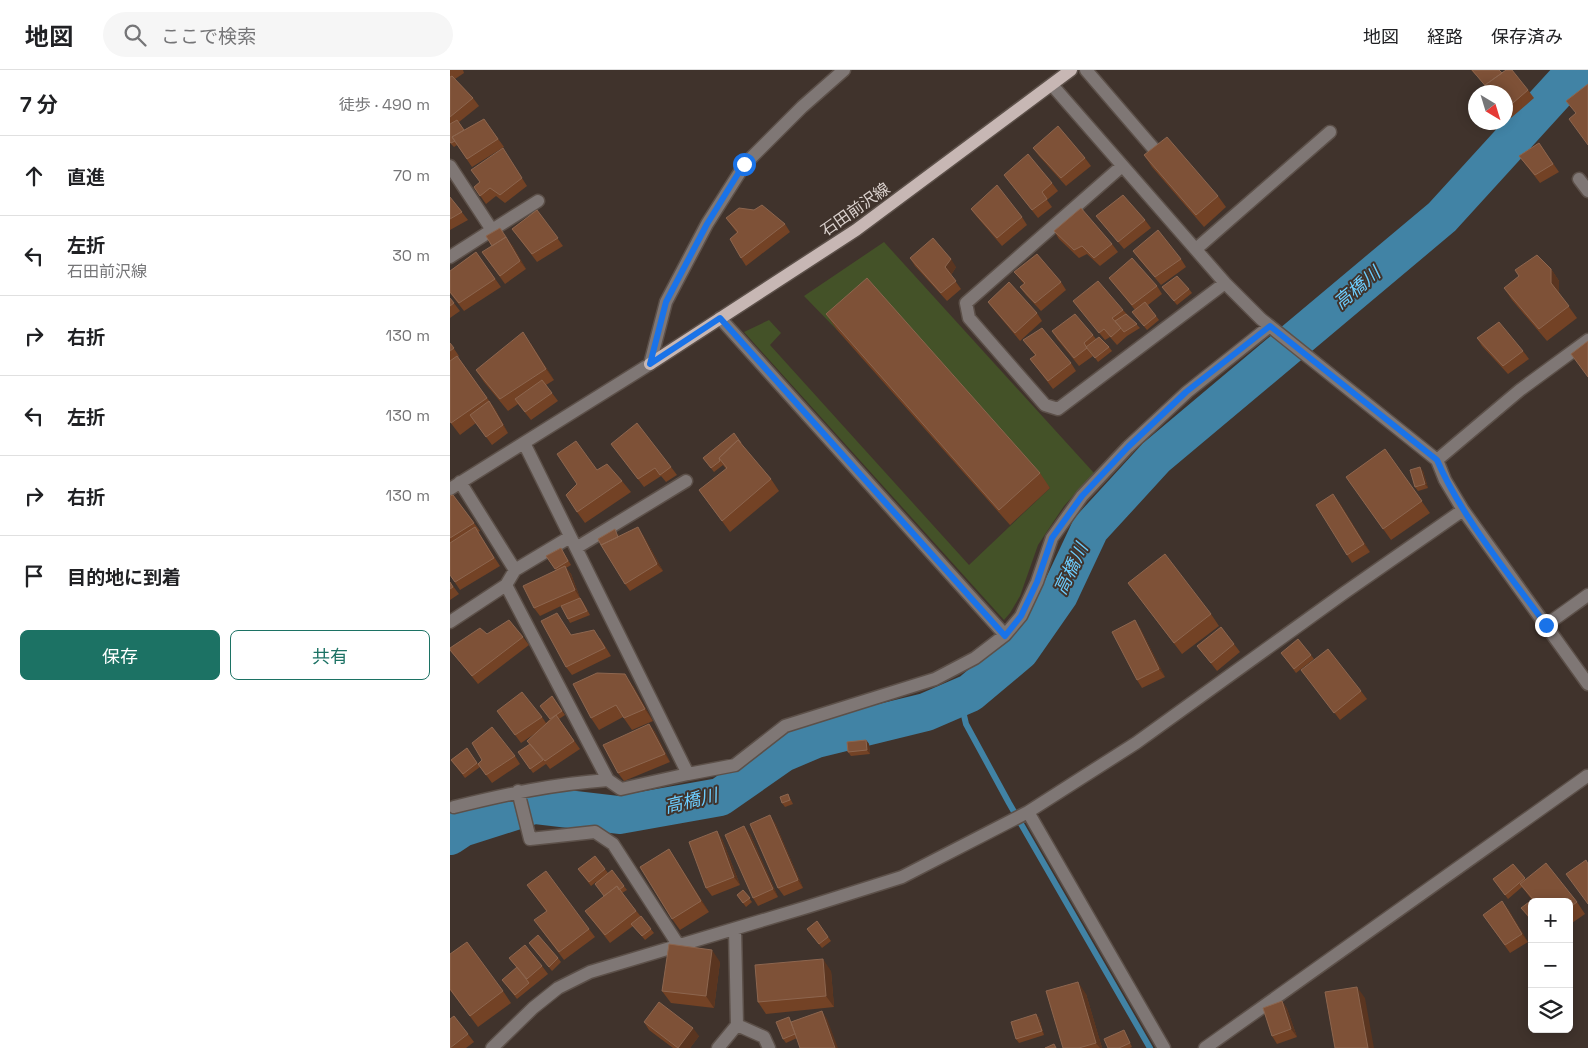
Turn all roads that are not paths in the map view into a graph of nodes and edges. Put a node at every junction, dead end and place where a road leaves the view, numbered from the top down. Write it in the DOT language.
graph roads {
  1 [pos="844,70"];
  2 [pos="1071,70"];
  3 [pos="1086,70"];
  4 [pos="1052,85"];
  5 [pos="1330,132"];
  6 [pos="1154,149"];
  7 [pos="450,166"];
  8 [pos="1122,166"];
  9 [pos="1578,179"];
  10 [pos="1588,191"];
  11 [pos="538,201"];
  12 [pos="492,230"];
  13 [pos="1196,248"];
  14 [pos="450,257"];
  15 [pos="1225,283"];
  16 [pos="720,318"];
  17 [pos="1270,326"];
  18 [pos="1588,340"];
  19 [pos="650,364"];
  20 [pos="524,443"];
  21 [pos="1437,460"];
  22 [pos="686,481"];
  23 [pos="455,486"];
  24 [pos="1463,510"];
  25 [pos="573,542"];
  26 [pos="515,570"];
  27 [pos="506,585"];
  28 [pos="1588,595"];
  29 [pos="450,622"];
  30 [pos="1546,625"];
  31 [pos="1005,636"];
  32 [pos="1588,684"];
  33 [pos="688,774"];
  34 [pos="1588,774"];
  35 [pos="608,780"];
  36 [pos="518,791"];
  37 [pos="451,806"];
  38 [pos="1028,812"];
  39 [pos="736,929"];
  40 [pos="679,946"];
  41 [pos="738,1025"];
  42 [pos="492,1048"];
  43 [pos="718,1048"];
  44 [pos="769,1048"];
  45 [pos="1164,1048"];
  46 [pos="1205,1048"];
  1 -- 19 [label="street"];
  2 -- 4 [label="main road, 石田前沢線"];
  3 -- 6 [label="street"];
  4 -- 8 [label="street"];
  4 -- 16 [label="main road, 石田前沢線"];
  5 -- 13 [label="street"];
  7 -- 12 [label="street"];
  8 -- 13 [label="street"];
  8 -- 15 [label="street"];
  9 -- 10 [label="street"];
  11 -- 12 [label="street"];
  12 -- 14 [label="street"];
  13 -- 15 [label="street"];
  15 -- 17 [label="street"];
  16 -- 19 [label="main road, 石田前沢線"];
  16 -- 31 [label="street"];
  17 -- 21 [label="street"];
  17 -- 31 [label="street"];
  18 -- 21 [label="street"];
  19 -- 20 [label="street"];
  20 -- 23 [label="street"];
  20 -- 25 [label="street"];
  21 -- 24 [label="street"];
  22 -- 25 [label="street"];
  23 -- 26 [label="street"];
  24 -- 30 [label="street"];
  24 -- 38 [label="street"];
  25 -- 26 [label="street"];
  25 -- 33 [label="street"];
  26 -- 27 [label="street"];
  27 -- 29 [label="street"];
  27 -- 35 [label="street"];
  28 -- 30 [label="street"];
  30 -- 32 [label="street"];
  31 -- 33 [label="street"];
  33 -- 35 [label="street"];
  34 -- 46 [label="street"];
  35 -- 36 [label="street"];
  36 -- 37 [label="street"];
  36 -- 40 [label="street"];
  38 -- 39 [label="street"];
  38 -- 45 [label="street"];
  39 -- 40 [label="street"];
  39 -- 41 [label="street"];
  40 -- 42 [label="street"];
  41 -- 43 [label="street"];
  41 -- 44 [label="street"];
}
